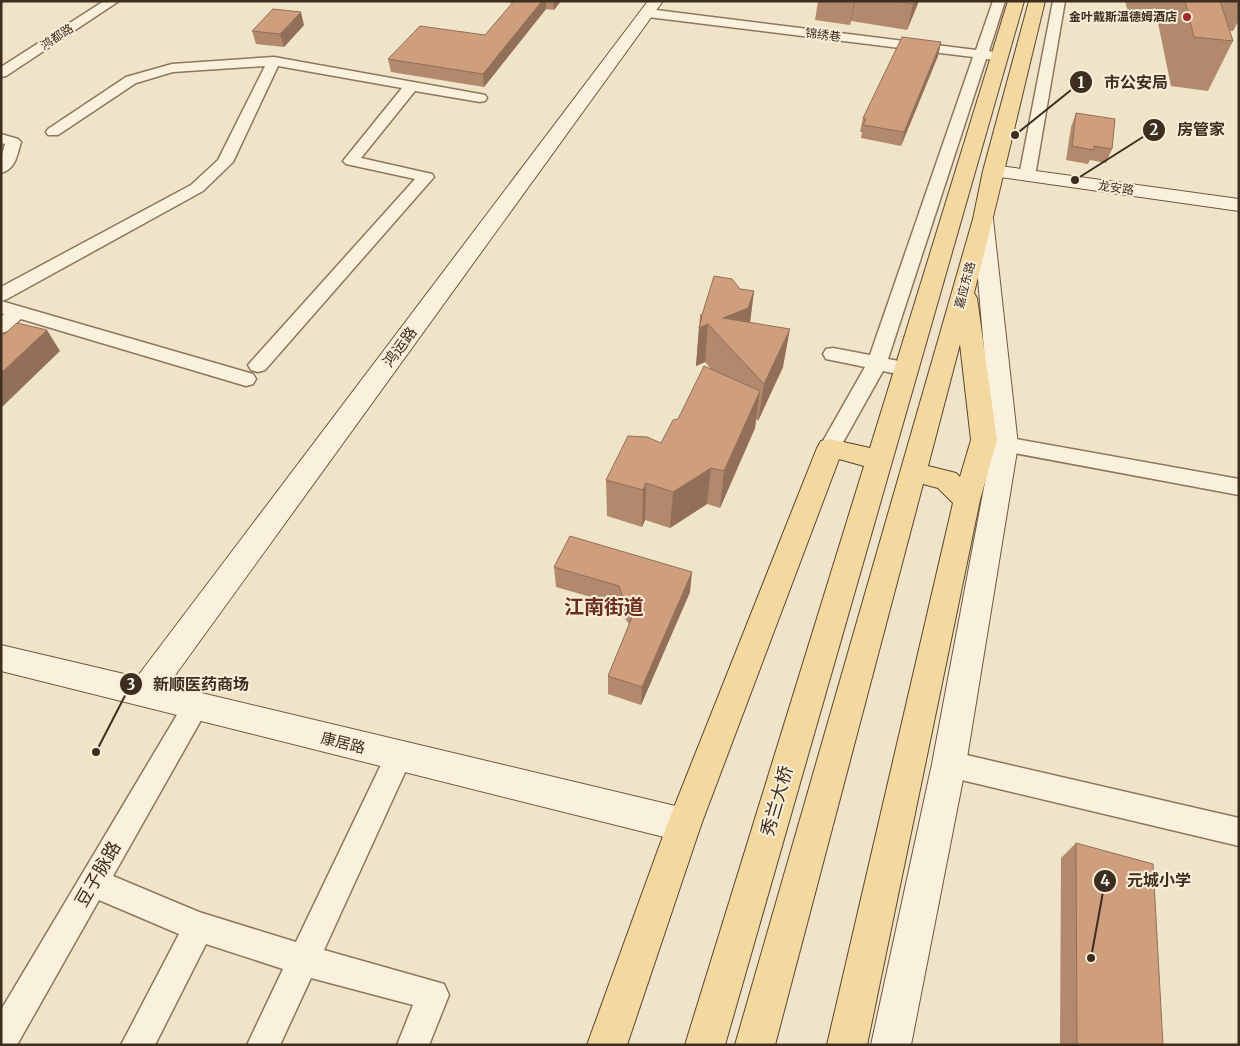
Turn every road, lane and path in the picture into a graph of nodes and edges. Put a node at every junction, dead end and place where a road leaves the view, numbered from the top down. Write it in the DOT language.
graph roads {
  1 [pos="113,1"];
  2 [pos="999,1"];
  3 [pos="1016,1"];
  4 [pos="1037,1"];
  5 [pos="1059,1"];
  6 [pos="652,7"];
  7 [pos="990,55"];
  8 [pos="274,61"];
  9 [pos="1,73"];
  10 [pos="411,86"];
  11 [pos="480,98"];
  12 [pos="53,132"];
  13 [pos="1,138"];
  14 [pos="1,168"];
  15 [pos="993,171"];
  16 [pos="1027,176"];
  17 [pos="1239,206"];
  18 [pos="983,219"];
  19 [pos="965,284"];
  20 [pos="1,295"];
  21 [pos="10,309"];
  22 [pos="1,327"];
  23 [pos="834,354"];
  24 [pos="877,363"];
  25 [pos="907,370"];
  26 [pos="1005,445"];
  27 [pos="830,448"];
  28 [pos="879,460"];
  29 [pos="912,472"];
  30 [pos="1239,487"];
  31 [pos="967,500"];
  32 [pos="1,658"];
  33 [pos="144,693"];
  34 [pos="196,706"];
  35 [pos="399,757"];
  36 [pos="950,764"];
  37 [pos="684,825"];
  38 [pos="1239,832"];
  39 [pos="93,883"];
  40 [pos="199,927"];
  41 [pos="303,960"];
  42 [pos="1,1041"];
  43 [pos="137,1045"];
  44 [pos="263,1045"];
  45 [pos="413,1045"];
  46 [pos="606,1045"];
  47 [pos="705,1045"];
  48 [pos="755,1045"];
  49 [pos="847,1045"];
  50 [pos="891,1045"];
  1 -- 9 [label="street, 鸿都路"];
  2 -- 7 [label="street"];
  3 -- 7 [label="main road"];
  4 -- 15 [label="main road, 嘉应东路"];
  5 -- 16 [label="street"];
  6 -- 7 [label="street, 锦绣巷"];
  6 -- 33 [label="street, 鸿运路"];
  7 -- 24 [label="street"];
  7 -- 25 [label="main road"];
  8 -- 10 [label="street"];
  8 -- 12 [label="street"];
  8 -- 20 [label="street"];
  10 -- 11 [label="street"];
  10 -- 21 [label="street"];
  13 -- 14 [label="street"];
  15 -- 16 [label="street, 龙安路"];
  15 -- 18 [label="main road, 嘉应东路"];
  16 -- 17 [label="street, 龙安路"];
  18 -- 19 [label="main road, 嘉应东路"];
  18 -- 26 [label="street"];
  19 -- 29 [label="main road, 嘉应东路"];
  19 -- 31 [label="main road"];
  21 -- 22 [label="street"];
  23 -- 24 [label="street"];
  24 -- 25 [label="street"];
  24 -- 27 [label="street"];
  25 -- 28 [label="main road"];
  26 -- 30 [label="street"];
  26 -- 36 [label="street"];
  27 -- 28 [label="main road"];
  27 -- 37 [label="main road"];
  28 -- 47 [label="main road, 秀兰大桥"];
  29 -- 31 [label="main road"];
  29 -- 48 [label="main road, 嘉应东路"];
  31 -- 49 [label="main road"];
  32 -- 33 [label="street, 康居路"];
  33 -- 34 [label="street, 康居路"];
  34 -- 35 [label="street, 康居路"];
  34 -- 39 [label="street, 豆子脉路"];
  35 -- 37 [label="street, 康居路"];
  35 -- 41 [label="street"];
  36 -- 38 [label="street"];
  36 -- 50 [label="street"];
  37 -- 46 [label="main road"];
  39 -- 40 [label="street"];
  39 -- 42 [label="street, 豆子脉路"];
  40 -- 41 [label="street"];
  40 -- 43 [label="street"];
  41 -- 44 [label="street"];
  41 -- 45 [label="street"];
}
